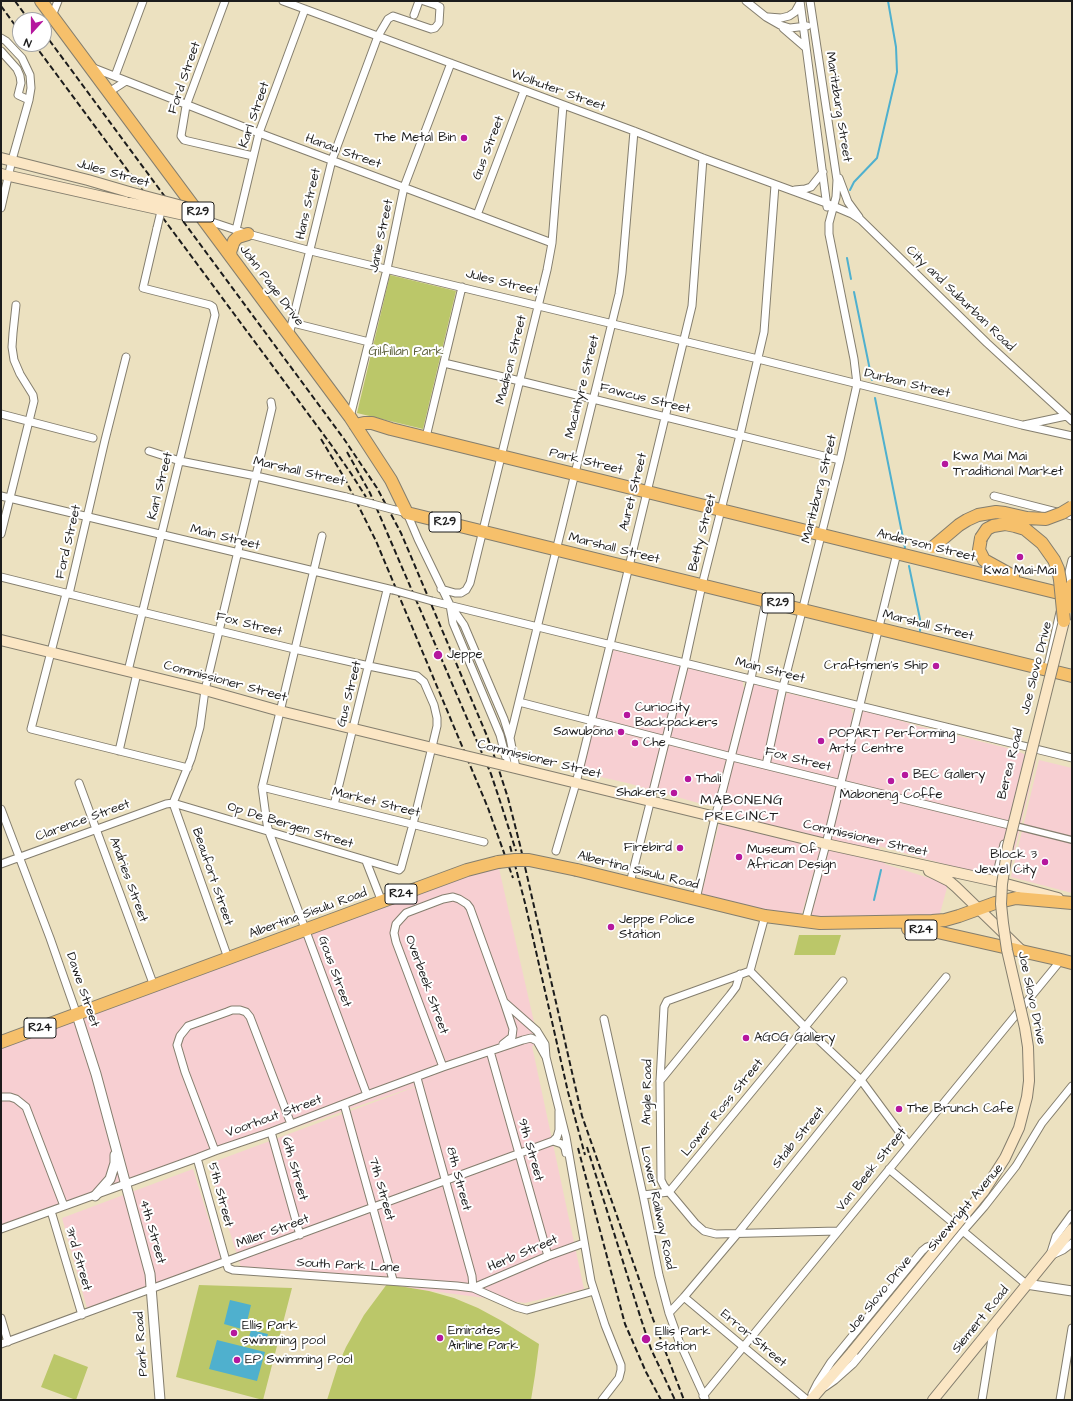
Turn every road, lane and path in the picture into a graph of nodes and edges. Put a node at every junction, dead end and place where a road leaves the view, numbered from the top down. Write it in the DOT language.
graph roads {
  1 [pos="41,1"];
  2 [pos="58,1"];
  3 [pos="142,1"];
  4 [pos="226,1"];
  5 [pos="283,1"];
  6 [pos="419,1"];
  7 [pos="424,1"];
  8 [pos="746,1"];
  9 [pos="810,1"];
  10 [pos="800,2"];
  11 [pos="305,9"];
  12 [pos="49,12"];
  13 [pos="414,15"];
  14 [pos="52,16"];
  15 [pos="766,17"];
  16 [pos="780,25"];
  17 [pos="813,25"];
  18 [pos="803,26"];
  19 [pos="378,36"];
  20 [pos="4,40"];
  21 [pos="805,47"];
  22 [pos="1,51"];
  23 [pos="451,63"];
  24 [pos="90,67"];
  25 [pos="115,76"];
  26 [pos="126,81"];
  27 [pos="524,91"];
  28 [pos="109,92"];
  29 [pos="29,100"];
  30 [pos="563,105"];
  31 [pos="186,106"];
  32 [pos="634,131"];
  33 [pos="259,133"];
  34 [pos="253,156"];
  35 [pos="1,158"];
  36 [pos="703,158"];
  37 [pos="12,160"];
  38 [pos="332,160"];
  39 [pos="835,167"];
  40 [pos="823,172"];
  41 [pos="5,175"];
  42 [pos="88,180"];
  43 [pos="775,185"];
  44 [pos="404,187"];
  45 [pos="791,190"];
  46 [pos="84,193"];
  47 [pos="130,197"];
  48 [pos="826,203"];
  49 [pos="163,205"];
  50 [pos="834,206"];
  51 [pos="1,208"];
  52 [pos="477,214"];
  53 [pos="199,216"];
  54 [pos="830,217"];
  55 [pos="861,220"];
  56 [pos="236,230"];
  57 [pos="248,234"];
  58 [pos="552,243"];
  59 [pos="311,250"];
  60 [pos="231,257"];
  61 [pos="387,269"];
  62 [pos="462,287"];
  63 [pos="16,305"];
  64 [pos="538,305"];
  65 [pos="293,323"];
  66 [pos="611,323"];
  67 [pos="290,336"];
  68 [pos="684,341"];
  69 [pos="369,342"];
  70 [pos="126,357"];
  71 [pos="758,359"];
  72 [pos="444,363"];
  73 [pos="785,366"];
  74 [pos="520,381"];
  75 [pos="857,384"];
  76 [pos="593,399"];
  77 [pos="270,402"];
  78 [pos="1,414"];
  79 [pos="1066,416"];
  80 [pos="665,417"];
  81 [pos="29,421"];
  82 [pos="352,421"];
  83 [pos="1072,421"];
  84 [pos="1022,425"];
  85 [pos="391,429"];
  86 [pos="740,435"];
  87 [pos="1072,436"];
  88 [pos="426,437"];
  89 [pos="93,438"];
  90 [pos="368,443"];
  91 [pos="149,451"];
  92 [pos="501,456"];
  93 [pos="840,460"];
  94 [pos="180,462"];
  95 [pos="575,474"];
  96 [pos="256,476"];
  97 [pos="647,491"];
  98 [pos="1,496"];
  99 [pos="994,496"];
  100 [pos="10,498"];
  101 [pos="1072,507"];
  102 [pos="721,510"];
  103 [pos="401,511"];
  104 [pos="1072,516"];
  105 [pos="88,517"];
  106 [pos="774,523"];
  107 [pos="483,531"];
  108 [pos="1,534"];
  109 [pos="161,534"];
  110 [pos="821,535"];
  111 [pos="322,536"];
  112 [pos="556,550"];
  113 [pos="237,553"];
  114 [pos="900,554"];
  115 [pos="1072,560"];
  116 [pos="628,567"];
  117 [pos="313,572"];
  118 [pos="1,577"];
  119 [pos="702,585"];
  120 [pos="1072,585"];
  121 [pos="1033,586"];
  122 [pos="441,589"];
  123 [pos="390,590"];
  124 [pos="66,594"];
  125 [pos="1068,595"];
  126 [pos="766,600"];
  127 [pos="446,605"];
  128 [pos="802,609"];
  129 [pos="142,612"];
  130 [pos="1064,621"];
  131 [pos="538,626"];
  132 [pos="879,629"];
  133 [pos="218,630"];
  134 [pos="1,640"];
  135 [pos="610,644"];
  136 [pos="294,649"];
  137 [pos="51,652"];
  138 [pos="685,663"];
  139 [pos="369,666"];
  140 [pos="1047,670"];
  141 [pos="132,672"];
  142 [pos="1072,676"];
  143 [pos="751,679"];
  144 [pos="784,687"];
  145 [pos="205,690"];
  146 [pos="519,702"];
  147 [pos="859,706"];
  148 [pos="280,711"];
  149 [pos="591,721"];
  150 [pos="353,728"];
  151 [pos="510,738"];
  152 [pos="665,740"];
  153 [pos="432,747"];
  154 [pos="1029,747"];
  155 [pos="119,751"];
  156 [pos="732,757"];
  157 [pos="1072,758"];
  158 [pos="766,765"];
  159 [pos="509,767"];
  160 [pos="188,768"];
  161 [pos="79,783"];
  162 [pos="576,783"];
  163 [pos="840,783"];
  164 [pos="262,787"];
  165 [pos="650,801"];
  166 [pos="173,803"];
  167 [pos="334,805"];
  168 [pos="1,808"];
  169 [pos="715,817"];
  170 [pos="413,824"];
  171 [pos="1009,825"];
  172 [pos="96,830"];
  173 [pos="269,832"];
  174 [pos="1072,840"];
  175 [pos="484,842"];
  176 [pos="826,844"];
  177 [pos="556,851"];
  178 [pos="20,857"];
  179 [pos="366,861"];
  180 [pos="1,864"];
  181 [pos="915,864"];
  182 [pos="995,881"];
  183 [pos="630,883"];
  184 [pos="696,899"];
  185 [pos="382,902"];
  186 [pos="1072,902"];
  187 [pos="979,909"];
  188 [pos="765,916"];
  189 [pos="805,922"];
  190 [pos="820,923"];
  191 [pos="306,931"];
  192 [pos="1022,951"];
  193 [pos="1072,954"];
  194 [pos="228,958"];
  195 [pos="1066,962"];
  196 [pos="750,971"];
  197 [pos="740,974"];
  198 [pos="946,977"];
  199 [pos="843,981"];
  200 [pos="154,986"];
  201 [pos="504,1002"];
  202 [pos="77,1015"];
  203 [pos="604,1019"];
  204 [pos="805,1027"];
  205 [pos="1,1041"];
  206 [pos="493,1050"];
  207 [pos="546,1057"];
  208 [pos="443,1067"];
  209 [pos="417,1078"];
  210 [pos="861,1080"];
  211 [pos="660,1081"];
  212 [pos="1072,1086"];
  213 [pos="367,1095"];
  214 [pos="1,1097"];
  215 [pos="344,1104"];
  216 [pos="559,1111"];
  217 [pos="291,1124"];
  218 [pos="271,1132"];
  219 [pos="553,1141"];
  220 [pos="909,1145"];
  221 [pos="116,1150"];
  222 [pos="215,1151"];
  223 [pos="519,1154"];
  224 [pos="197,1158"];
  225 [pos="889,1169"];
  226 [pos="446,1180"];
  227 [pos="125,1184"];
  228 [pos="669,1192"];
  229 [pos="643,1195"];
  230 [pos="95,1196"];
  231 [pos="64,1206"];
  232 [pos="374,1207"];
  233 [pos="51,1210"];
  234 [pos="1072,1214"];
  235 [pos="1,1229"];
  236 [pos="1072,1229"];
  237 [pos="838,1231"];
  238 [pos="962,1231"];
  239 [pos="738,1233"];
  240 [pos="300,1234"];
  241 [pos="956,1238"];
  242 [pos="583,1241"];
  243 [pos="1072,1243"];
  244 [pos="548,1256"];
  245 [pos="1050,1256"];
  246 [pos="226,1261"];
  247 [pos="393,1280"];
  248 [pos="1026,1284"];
  249 [pos="152,1288"];
  250 [pos="473,1288"];
  251 [pos="594,1291"];
  252 [pos="1072,1291"];
  253 [pos="684,1298"];
  254 [pos="669,1313"];
  255 [pos="82,1315"];
  256 [pos="1,1318"];
  257 [pos="994,1325"];
  258 [pos="1072,1328"];
  259 [pos="4,1343"];
  260 [pos="743,1346"];
  261 [pos="820,1390"];
  262 [pos="704,1398"];
  263 [pos="159,1399"];
  264 [pos="602,1400"];
  265 [pos="807,1400"];
  266 [pos="811,1400"];
  267 [pos="933,1400"];
  268 [pos="982,1400"];
  269 [pos="1060,1400"];
  1 -- 12 [label="main road, John Page Drive / R29"];
  2 -- 14 [label="street"];
  3 -- 25 [label="street"];
  4 -- 31 [label="street, Ford Street"];
  5 -- 11 [label="street, Wolhuter Street"];
  6 -- 13 [label="street"];
  7 -- 19 [label="street, Hans Street"];
  8 -- 15 [label="street"];
  9 -- 17 [label="street, Maritzburg Street"];
  10 -- 15 [label="street"];
  10 -- 18 [label="street, Maritzburg Street"];
  11 -- 19 [label="street, Wolhuter Street"];
  11 -- 33 [label="street, Karl Street"];
  14 -- 24 [label="main road, John Page Drive / R29"];
  15 -- 16 [label="street"];
  16 -- 18 [label="street"];
  16 -- 21 [label="street"];
  17 -- 18 [label="street"];
  17 -- 39 [label="street, Maritzburg Street"];
  18 -- 21 [label="street, Maritzburg Street"];
  19 -- 23 [label="street, Wolhuter Street"];
  19 -- 38 [label="street, Hans Street"];
  20 -- 29 [label="street"];
  21 -- 40 [label="street, Maritzburg Street"];
  22 -- 29 [label="street"];
  23 -- 27 [label="street, Wolhuter Street"];
  23 -- 44 [label="street, Janie Street"];
  24 -- 25 [label="street, Hanau Street"];
  24 -- 28 [label="main road, John Page Drive / R29"];
  25 -- 26 [label="street, Hanau Street"];
  26 -- 28 [label="street"];
  26 -- 31 [label="street, Hanau Street"];
  27 -- 30 [label="street, Wolhuter Street"];
  27 -- 52 [label="street, Gus Street"];
  28 -- 53 [label="main road, John Page Drive / R29"];
  29 -- 37 [label="street"];
  30 -- 32 [label="street, Wolhuter Street"];
  30 -- 58 [label="street, Madison Street"];
  31 -- 33 [label="street, Hanau Street"];
  31 -- 34 [label="street, Ford Street"];
  32 -- 36 [label="street, Wolhuter Street"];
  32 -- 66 [label="street, Macintyre Street"];
  33 -- 34 [label="street, Karl Street"];
  33 -- 38 [label="street, Hanau Street"];
  34 -- 56 [label="street, Karl Street"];
  35 -- 37 [label="main road, Jules Street"];
  36 -- 43 [label="street, Wolhuter Street"];
  36 -- 68 [label="street, Auret Street"];
  37 -- 41 [label="street"];
  37 -- 42 [label="main road, Jules Street"];
  38 -- 44 [label="street, Hanau Street"];
  38 -- 59 [label="street, Hans Street"];
  39 -- 50 [label="street, Maritzburg Street"];
  39 -- 55 [label="street"];
  40 -- 45 [label="street"];
  40 -- 48 [label="street, Maritzburg Street"];
  41 -- 46 [label="main road, Jules Street"];
  41 -- 51 [label="street"];
  42 -- 46 [label="main road"];
  42 -- 47 [label="main road, Jules Street"];
  43 -- 45 [label="street, Wolhuter Street"];
  43 -- 71 [label="street, Betty Street"];
  44 -- 52 [label="street, Hanau Street"];
  44 -- 61 [label="street, Janie Street"];
  45 -- 48 [label="street, Wolhuter Street"];
  46 -- 47 [label="main road, Jules Street"];
  47 -- 49 [label="main road, Jules Street, bridge"];
  48 -- 50 [label="street, City and Suburban Road"];
  48 -- 54 [label="street, Maritzburg Street"];
  49 -- 53 [label="main road, Jules Street, bridge"];
  49 -- 94 [label="street, Karl Street, bridge"];
  50 -- 54 [label="street, Maritzburg Street"];
  50 -- 55 [label="street, City and Suburban Road"];
  52 -- 58 [label="street, Hanau Street"];
  53 -- 56 [label="street, Jules Street"];
  53 -- 60 [label="main road, John Page Drive / R29"];
  54 -- 75 [label="street, Maritzburg Street"];
  55 -- 79 [label="street, City and Suburban Road"];
  56 -- 57 [label="street, Jules Street"];
  57 -- 59 [label="street, Jules Street"];
  57 -- 60 [label="main road"];
  58 -- 64 [label="street, Madison Street"];
  59 -- 61 [label="street, Jules Street"];
  59 -- 65 [label="street, Hans Street"];
  60 -- 67 [label="main road, John Page Drive / R29"];
  61 -- 62 [label="street, Jules Street"];
  61 -- 69 [label="street, Janie Street"];
  62 -- 64 [label="street, Jules Street"];
  62 -- 72 [label="street"];
  63 -- 81 [label="street"];
  64 -- 66 [label="street, Jules Street"];
  64 -- 74 [label="street, Madison Street"];
  65 -- 67 [label="street, Hans Street"];
  65 -- 69 [label="street"];
  66 -- 68 [label="street, Jules Street"];
  66 -- 76 [label="street, Macintyre Street"];
  67 -- 82 [label="main road, John Page Drive / R29"];
  68 -- 71 [label="street, Jules Street"];
  68 -- 80 [label="street, Auret Street"];
  69 -- 82 [label="street, Janie Street"];
  70 -- 105 [label="street, Ford Street"];
  71 -- 73 [label="street, Jules Street"];
  71 -- 86 [label="street, Betty Street"];
  72 -- 74 [label="street, Fawcus Street"];
  72 -- 88 [label="street"];
  73 -- 75 [label="street, Durban Street"];
  74 -- 76 [label="street, Fawcus Street"];
  74 -- 92 [label="street, Madison Street"];
  75 -- 84 [label="street, Durban Street"];
  75 -- 93 [label="street, Maritzburg Street"];
  76 -- 80 [label="street, Fawcus Street"];
  76 -- 95 [label="street, Macintyre Street"];
  77 -- 96 [label="street"];
  78 -- 81 [label="street"];
  79 -- 83 [label="street, City and Suburban Road"];
  79 -- 84 [label="street, Durban Street"];
  80 -- 86 [label="street, Fawcus Street"];
  80 -- 97 [label="street, Auret Street"];
  81 -- 89 [label="street"];
  81 -- 100 [label="street"];
  82 -- 85 [label="main road, Park Street"];
  82 -- 90 [label="main road, John Page Drive / R29"];
  84 -- 87 [label="street, Durban Street"];
  85 -- 88 [label="main road, Park Street"];
  85 -- 90 [label="main road"];
  86 -- 93 [label="street, Fawcus Street"];
  86 -- 102 [label="street, Betty Street"];
  88 -- 92 [label="main road, Park Street"];
  90 -- 103 [label="main road, John Page Drive / R29"];
  91 -- 94 [label="street, Marshall Street"];
  92 -- 95 [label="main road, Park Street"];
  92 -- 107 [label="street, Madison Street"];
  93 -- 110 [label="street, Maritzburg Street"];
  94 -- 96 [label="street, Marshall Street"];
  94 -- 109 [label="street, Karl Street"];
  95 -- 97 [label="main road, Park Street"];
  95 -- 112 [label="street, Macintyre Street"];
  96 -- 103 [label="street, Marshall Street, bridge"];
  96 -- 113 [label="street"];
  97 -- 102 [label="main road, Park Street"];
  97 -- 116 [label="street, Auret Street"];
  98 -- 100 [label="street, Main Street"];
  99 -- 104 [label="street"];
  100 -- 105 [label="street, Main Street"];
  100 -- 108 [label="street"];
  101 -- 114 [label="main road, bridge"];
  102 -- 106 [label="main road, Park Street"];
  102 -- 119 [label="street, Betty Street"];
  103 -- 107 [label="main road, Marshall Street / R29"];
  103 -- 122 [label="street, John Page Drive"];
  105 -- 109 [label="street, Main Street"];
  105 -- 124 [label="street, Ford Street"];
  106 -- 110 [label="main road, Anderson Street"];
  107 -- 112 [label="main road, Marshall Street / R29"];
  107 -- 122 [label="street, Madison Street"];
  109 -- 113 [label="street, Main Street"];
  109 -- 129 [label="street, Karl Street"];
  110 -- 114 [label="main road, Anderson Street"];
  110 -- 128 [label="street, Maritzburg Street"];
  111 -- 117 [label="street"];
  112 -- 116 [label="main road, Marshall Street / R29"];
  112 -- 131 [label="street, Macintyre Street"];
  113 -- 117 [label="street, Main Street"];
  113 -- 133 [label="street"];
  114 -- 121 [label="main road, Anderson Street"];
  114 -- 132 [label="street"];
  115 -- 125 [label="street, Berea Road"];
  116 -- 119 [label="main road, Marshall Street / R29"];
  116 -- 135 [label="street, Auret Street"];
  117 -- 123 [label="street, Main Street"];
  117 -- 136 [label="street"];
  118 -- 124 [label="street, Fox Street"];
  119 -- 126 [label="main road, Marshall Street / R29"];
  119 -- 138 [label="street, Betty Street"];
  120 -- 130 [label="main road, Joe Slovo Drive, bridge"];
  121 -- 125 [label="main road, Anderson Street"];
  121 -- 130 [label="main road, bridge"];
  122 -- 127 [label="street, John Page Drive"];
  123 -- 127 [label="street, Main Street, bridge"];
  123 -- 139 [label="street, Gus Street"];
  124 -- 129 [label="street, Fox Street"];
  124 -- 137 [label="street, Ford Street"];
  125 -- 140 [label="street, Berea Road"];
  126 -- 128 [label="main road, Marshall Street / R29"];
  126 -- 143 [label="street"];
  127 -- 131 [label="street, Main Street"];
  127 -- 151 [label="street, John Page Drive"];
  127 -- 159 [label="street, John Page Drive"];
  128 -- 132 [label="main road, Marshall Street / R29"];
  128 -- 144 [label="street, Maritzburg Street"];
  129 -- 133 [label="street, Fox Street"];
  129 -- 141 [label="street, Karl Street"];
  130 -- 261 [label="main road, Joe Slovo Drive, bridge"];
  131 -- 135 [label="street, Main Street"];
  131 -- 146 [label="street, Macintyre Street"];
  132 -- 140 [label="main road, Marshall Street / R29"];
  132 -- 147 [label="street"];
  133 -- 136 [label="street, Fox Street"];
  133 -- 145 [label="street"];
  134 -- 137 [label="main road, Commissioner Street"];
  135 -- 138 [label="street, Main Street"];
  135 -- 149 [label="street, Auret Street"];
  136 -- 139 [label="street, Fox Street"];
  136 -- 148 [label="street"];
  137 -- 141 [label="main road, Commissioner Street"];
  137 -- 155 [label="street, Ford Street"];
  138 -- 143 [label="street, Main Street"];
  138 -- 152 [label="street, Betty Street"];
  139 -- 150 [label="street, Gus Street"];
  139 -- 153 [label="street, Fox Street"];
  140 -- 142 [label="main road, Marshall Street / R29"];
  140 -- 154 [label="street, Berea Road"];
  141 -- 145 [label="main road, Commissioner Street"];
  141 -- 155 [label="street, Karl Street"];
  143 -- 144 [label="street, Main Street"];
  143 -- 156 [label="street"];
  144 -- 147 [label="street, Main Street"];
  144 -- 158 [label="street, Maritzburg Street"];
  145 -- 148 [label="main road, Commissioner Street"];
  145 -- 160 [label="street"];
  146 -- 149 [label="street, Fox Street"];
  146 -- 151 [label="street, Macintyre Street"];
  147 -- 154 [label="street, Main Street"];
  147 -- 163 [label="street"];
  148 -- 150 [label="main road, Commissioner Street"];
  148 -- 164 [label="street"];
  149 -- 152 [label="street, Fox Street"];
  149 -- 162 [label="street, Auret Street"];
  150 -- 153 [label="main road, Commissioner Street"];
  150 -- 167 [label="street, Gus Street"];
  151 -- 159 [label="street, John Page Drive"];
  152 -- 156 [label="street, Fox Street"];
  152 -- 165 [label="street, Betty Street"];
  153 -- 159 [label="main road, Commissioner Street, bridge"];
  153 -- 170 [label="street"];
  154 -- 157 [label="street, Main Street"];
  154 -- 171 [label="street, Berea Road"];
  155 -- 160 [label="street"];
  156 -- 158 [label="street, Fox Street"];
  156 -- 169 [label="street"];
  158 -- 163 [label="street, Fox Street"];
  159 -- 162 [label="main road, Commissioner Street"];
  160 -- 166 [label="street"];
  161 -- 172 [label="street, Andries Street"];
  162 -- 165 [label="main road, Commissioner Street"];
  162 -- 177 [label="street, Auret Street"];
  163 -- 171 [label="street, Fox Street"];
  163 -- 176 [label="street"];
  164 -- 167 [label="street, Market Street"];
  164 -- 173 [label="street, Gous Street"];
  165 -- 169 [label="main road, Commissioner Street"];
  165 -- 183 [label="street, Betty Street"];
  166 -- 172 [label="street, Clarence Street"];
  166 -- 173 [label="street, Op De Bergen Street"];
  166 -- 194 [label="street, Beaufort Street"];
  167 -- 170 [label="street, Market Street"];
  168 -- 178 [label="street, Dawe Street"];
  169 -- 176 [label="main road, Commissioner Street"];
  169 -- 184 [label="street"];
  170 -- 175 [label="street, Market Street"];
  170 -- 179 [label="street, Op De Bergen Street"];
  171 -- 174 [label="street, Fox Street"];
  171 -- 182 [label="street, Berea Road"];
  172 -- 178 [label="street, Clarence Street"];
  172 -- 200 [label="street, Andries Street"];
  173 -- 179 [label="street, Op De Bergen Street"];
  173 -- 191 [label="street, Gous Street"];
  176 -- 181 [label="main road, Commissioner Street"];
  176 -- 189 [label="street"];
  178 -- 180 [label="street, Clarence Street"];
  178 -- 202 [label="street, Dawe Street"];
  179 -- 185 [label="street"];
  181 -- 182 [label="main road, Commissioner Street"];
  181 -- 187 [label="main road"];
  182 -- 186 [label="main road, Commissioner Street"];
  183 -- 184 [label="main road, Albertina Sisulu Road / R24"];
  183 -- 185 [label="main road, Albertina Sisulu Road / R24, bridge"];
  184 -- 188 [label="main road, Albertina Sisulu Road / R24"];
  185 -- 191 [label="main road, Albertina Sisulu Road / R24"];
  186 -- 187 [label="main road, Albertina Sisulu Road / R24"];
  187 -- 190 [label="main road, Albertina Sisulu Road / R24"];
  187 -- 192 [label="main road"];
  188 -- 189 [label="main road, Albertina Sisulu Road / R24"];
  188 -- 196 [label="street"];
  189 -- 190 [label="main road, Albertina Sisulu Road / R24"];
  190 -- 192 [label="main road, Albertina Sisulu Road / R24"];
  191 -- 194 [label="main road, Albertina Sisulu Road / R24"];
  191 -- 213 [label="street, Gous Street"];
  192 -- 195 [label="main road, Albertina Sisulu Road / R24"];
  193 -- 195 [label="main road"];
  194 -- 200 [label="main road, Albertina Sisulu Road / R24"];
  195 -- 220 [label="street, Van Beek Street"];
  196 -- 197 [label="street"];
  196 -- 204 [label="street"];
  197 -- 211 [label="street"];
  197 -- 211 [label="street, Angle Road"];
  198 -- 210 [label="street, Staib Street"];
  199 -- 204 [label="street, Lower Ross Street"];
  200 -- 202 [label="main road, Albertina Sisulu Road / R24"];
  201 -- 206 [label="street"];
  201 -- 207 [label="street"];
  201 -- 208 [label="street, Overbeek Street"];
  202 -- 205 [label="main road, Albertina Sisulu Road / R24"];
  202 -- 221 [label="street, Dawe Street"];
  203 -- 229 [label="street, Lower Railway Road"];
  204 -- 210 [label="street"];
  204 -- 228 [label="street, Lower Ross Street"];
  206 -- 207 [label="street, Voorhout Street"];
  206 -- 208 [label="street, Voorhout Street"];
  206 -- 223 [label="street, 9th Street"];
  207 -- 216 [label="street"];
  208 -- 209 [label="street, Voorhout Street"];
  209 -- 213 [label="street, Voorhout Street"];
  209 -- 226 [label="street, 8th Street"];
  210 -- 220 [label="street"];
  210 -- 239 [label="street, Staib Street"];
  211 -- 228 [label="street, Angle Road"];
  212 -- 238 [label="street, Sivewright Avenue"];
  213 -- 215 [label="street, Voorhout Street"];
  214 -- 231 [label="street"];
  215 -- 217 [label="street, Voorhout Street"];
  215 -- 232 [label="street, 7th Street"];
  216 -- 219 [label="street"];
  216 -- 242 [label="street"];
  217 -- 218 [label="street, Voorhout Street"];
  217 -- 222 [label="street"];
  218 -- 222 [label="street, Voorhout Street"];
  218 -- 240 [label="street, 6th Street"];
  219 -- 223 [label="street, Miller Street"];
  219 -- 242 [label="street"];
  220 -- 225 [label="street, Van Beek Street"];
  221 -- 227 [label="street, Dawe Street"];
  221 -- 230 [label="street"];
  222 -- 224 [label="street, Voorhout Street"];
  223 -- 226 [label="street, Miller Street"];
  223 -- 244 [label="street, 9th Street"];
  224 -- 227 [label="street, Voorhout Street"];
  224 -- 246 [label="street, 5th Street"];
  225 -- 237 [label="street, Van Beek Street"];
  225 -- 238 [label="street"];
  226 -- 232 [label="street, Miller Street"];
  226 -- 250 [label="street, 8th Street"];
  227 -- 230 [label="street, Voorhout Street"];
  227 -- 249 [label="street, 4th Street"];
  228 -- 229 [label="street"];
  228 -- 239 [label="street, Angle Road"];
  229 -- 254 [label="street, Lower Railway Road"];
  230 -- 231 [label="street, Voorhout Street"];
  231 -- 233 [label="street, Voorhout Street"];
  232 -- 240 [label="street, Miller Street"];
  232 -- 247 [label="street, 7th Street"];
  233 -- 235 [label="street, Voorhout Street"];
  233 -- 255 [label="street, 3rd Street"];
  234 -- 245 [label="street, Siemert Road"];
  236 -- 245 [label="main road, Siemert Road"];
  237 -- 239 [label="street, Angle Road"];
  237 -- 260 [label="street, Van Beek Street"];
  238 -- 241 [label="street, Sivewright Avenue"];
  238 -- 248 [label="street"];
  239 -- 253 [label="street, Staib Street"];
  240 -- 246 [label="street, Miller Street"];
  241 -- 261 [label="street, Sivewright Avenue"];
  241 -- 266 [label="street"];
  242 -- 244 [label="street, Herb Street"];
  242 -- 251 [label="street"];
  243 -- 245 [label="street, Siemert Road"];
  244 -- 250 [label="street, Herb Street"];
  245 -- 248 [label="main road, Siemert Road"];
  246 -- 247 [label="street, South Park Lane"];
  246 -- 249 [label="street, Miller Street"];
  247 -- 250 [label="street, South Park Lane"];
  248 -- 252 [label="street"];
  248 -- 257 [label="main road, Siemert Road"];
  249 -- 255 [label="street, Miller Street"];
  249 -- 263 [label="street, Park Road"];
  250 -- 251 [label="street"];
  251 -- 264 [label="street"];
  253 -- 254 [label="street, Staib Street"];
  253 -- 260 [label="street, Error Street"];
  254 -- 262 [label="street, Lower Railway Road"];
  255 -- 259 [label="street, Miller Street"];
  256 -- 259 [label="street"];
  257 -- 267 [label="main road, Siemert Road"];
  257 -- 268 [label="street"];
  258 -- 269 [label="street"];
  260 -- 262 [label="street, Van Beek Street"];
  260 -- 265 [label="street, Error Street"];
  261 -- 266 [label="main road, Joe Slovo Drive"];
}
